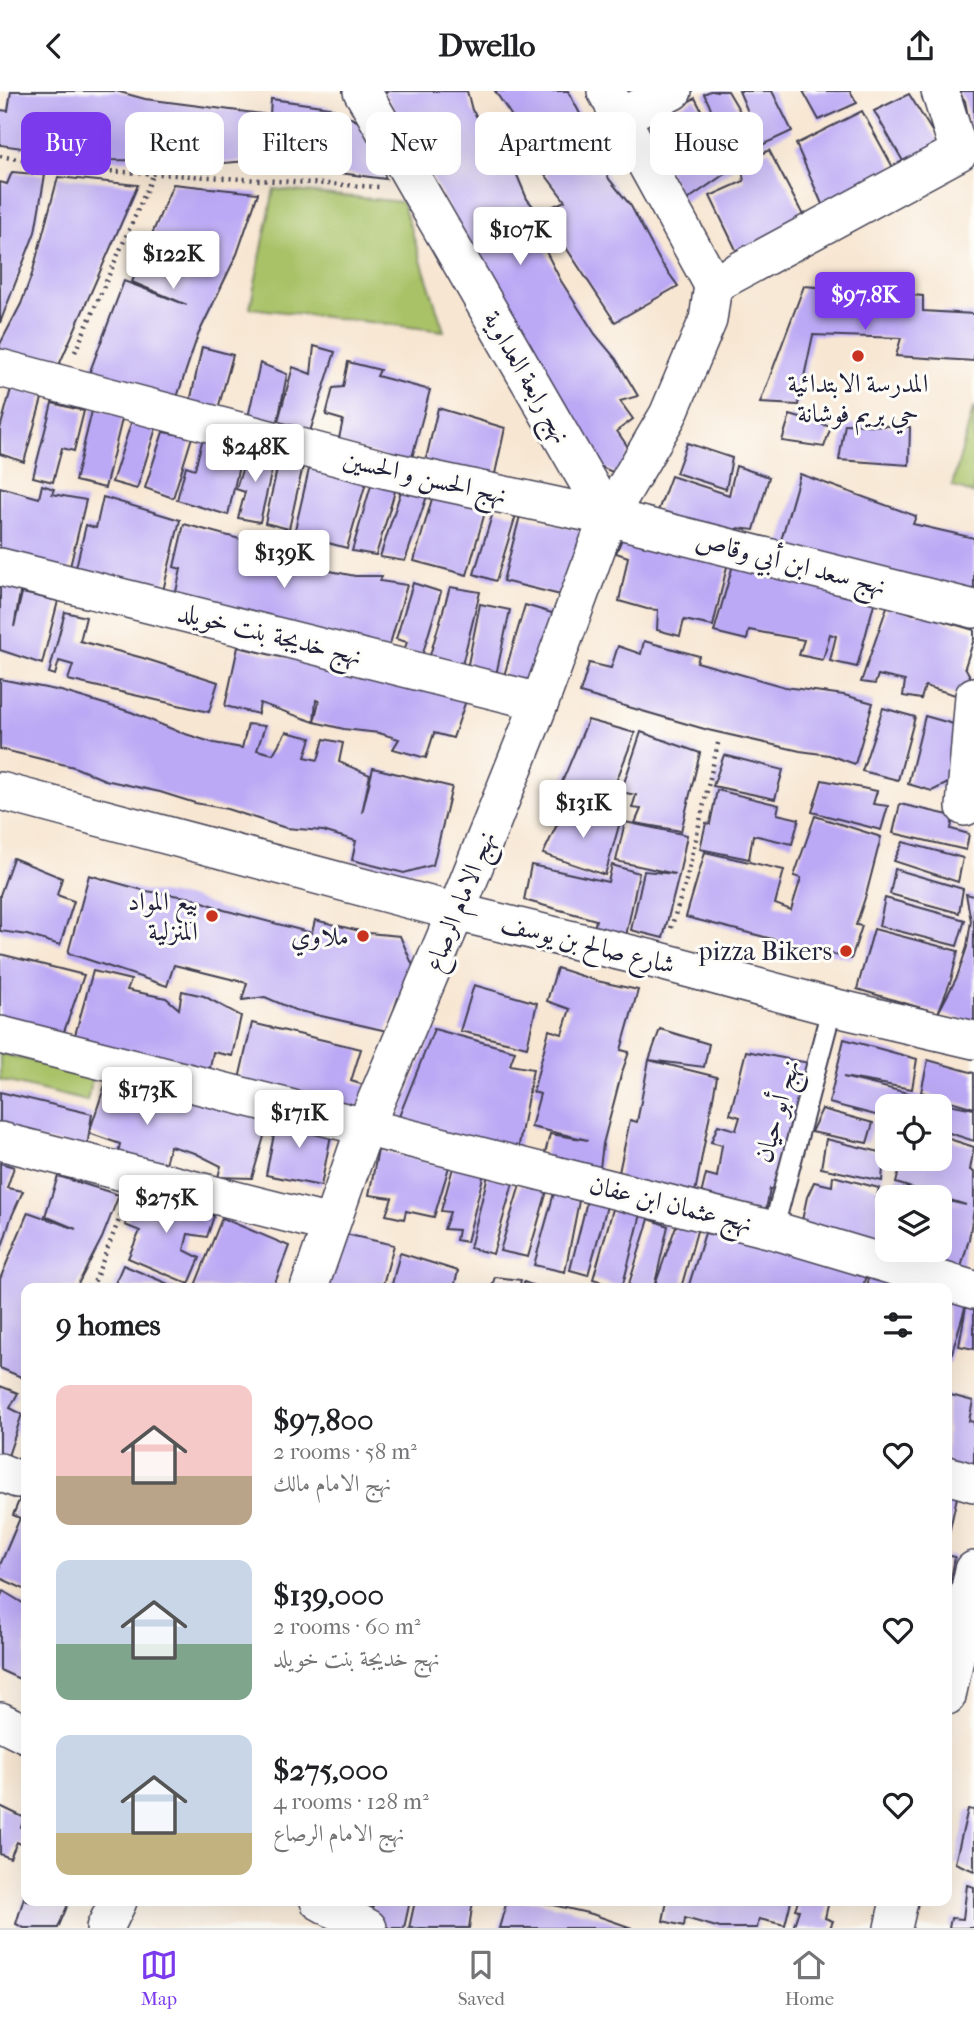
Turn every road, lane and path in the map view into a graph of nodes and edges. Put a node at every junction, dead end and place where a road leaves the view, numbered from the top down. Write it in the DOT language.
graph roads {
  1 [pos="362,91"];
  2 [pos="673,91"];
  3 [pos="940,91"];
  4 [pos="614,104"];
  5 [pos="0,156"];
  6 [pos="125,172"];
  7 [pos="153,175"];
  8 [pos="185,175"];
  9 [pos="420,190"];
  10 [pos="713,285"];
  11 [pos="0,368"];
  12 [pos="61,384"];
  13 [pos="608,517"];
  14 [pos="0,567"];
  15 [pos="974,609"];
  16 [pos="974,695"];
  17 [pos="540,702"];
  18 [pos="719,739"];
  19 [pos="0,791"];
  20 [pos="965,807"];
  21 [pos="456,912"];
  22 [pos="660,961"];
  23 [pos="832,1007"];
  24 [pos="0,1035"];
  25 [pos="974,1039"];
  26 [pos="365,1127"];
  27 [pos="0,1141"];
  28 [pos="137,1175"];
  29 [pos="331,1224"];
  30 [pos="773,1230"];
  31 [pos="94,1283"];
  32 [pos="311,1283"];
  33 [pos="951,1283"];
  34 [pos="952,1283"];
  35 [pos="974,1290"];
  36 [pos="952,1476"];
  37 [pos="974,1483"];
  38 [pos="974,1570"];
  39 [pos="952,1673"];
  40 [pos="0,1721"];
  41 [pos="21,1732"];
  42 [pos="116,1906"];
  43 [pos="328,1906"];
  44 [pos="898,1906"];
  45 [pos="105,1928"];
  46 [pos="368,1928"];
  47 [pos="893,1928"];
  1 -- 9 [label="street, نهج رابعة العداوية"];
  2 -- 4 [label="street"];
  3 -- 10 [label="street"];
  4 -- 10 [label="street"];
  5 -- 6 [label="path"];
  7 -- 12 [label="path"];
  8 -- 9 [label="path"];
  9 -- 13 [label="street, نهج رابعة العداوية"];
  10 -- 13 [label="street, نهج الامام الرصاع"];
  11 -- 12 [label="street, نهج الحسن و الحسين"];
  12 -- 13 [label="street, نهج الحسن و الحسين"];
  13 -- 15 [label="street, نهج سعد ابن أبي وقاص"];
  13 -- 17 [label="street, نهج الامام الرصاع"];
  14 -- 17 [label="street, نهج خديجة بنت خويلد"];
  16 -- 20 [label="street"];
  17 -- 21 [label="street, نهج الامام الرصاع"];
  18 -- 22 [label="path"];
  19 -- 21 [label="street, شارع صالح بن يوسف"];
  21 -- 22 [label="street, شارع صالح بن يوسف"];
  21 -- 26 [label="street, نهج الامام الرصاع"];
  22 -- 23 [label="street, شارع صالح بن يوسف"];
  23 -- 25 [label="street, شارع صالح بن يوسف"];
  23 -- 30 [label="lane, نهج أبو حيان"];
  24 -- 26 [label="street, نهج عثمان ابن عفان"];
  26 -- 29 [label="street, نهج الامام الرصاع"];
  26 -- 30 [label="street, نهج عثمان ابن عفان"];
  27 -- 28 [label="street"];
  28 -- 29 [label="street"];
  28 -- 31 [label="path"];
  29 -- 32 [label="street, نهج الامام الرصاع"];
  30 -- 33 [label="street, نهج عثمان ابن عفان"];
  34 -- 35 [label="street, نهج عثمان ابن عفان"];
  36 -- 37 [label="street"];
  38 -- 39 [label="street"];
  40 -- 41 [label="street"];
  42 -- 45 [label="street"];
  43 -- 46 [label="street"];
  44 -- 47 [label="street"];
}
